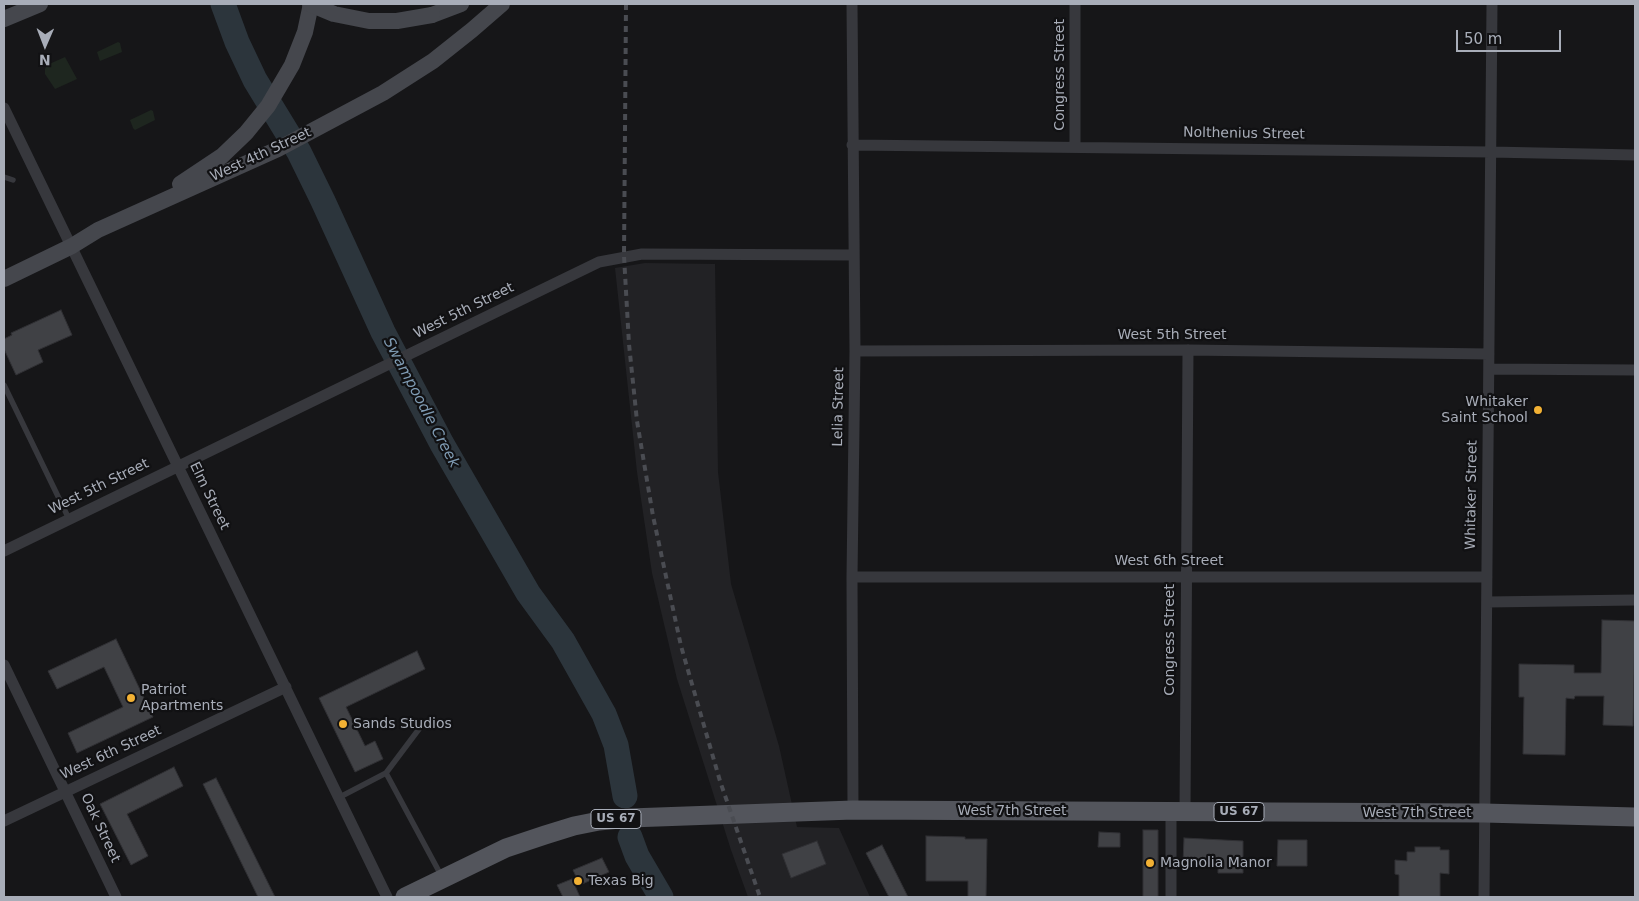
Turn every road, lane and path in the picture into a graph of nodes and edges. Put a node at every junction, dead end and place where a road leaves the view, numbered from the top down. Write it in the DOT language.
graph roads {
  1 [pos="40,4"];
  2 [pos="310,4"];
  3 [pos="461,4"];
  4 [pos="502,4"];
  5 [pos="852,4"];
  6 [pos="1075,4"];
  7 [pos="1492,4"];
  8 [pos="4,19"];
  9 [pos="4,108"];
  10 [pos="852,145"];
  11 [pos="1075,146"];
  12 [pos="1491,152"];
  13 [pos="1635,155"];
  14 [pos="4,177"];
  15 [pos="13,180"];
  16 [pos="146,209"];
  17 [pos="72,246"];
  18 [pos="854,255"];
  19 [pos="4,279"];
  20 [pos="855,350"];
  21 [pos="1188,350"];
  22 [pos="1489,354"];
  23 [pos="1489,369"];
  24 [pos="1635,370"];
  25 [pos="4,384"];
  26 [pos="178,465"];
  27 [pos="69,519"];
  28 [pos="4,551"];
  29 [pos="1185,576"];
  30 [pos="852,577"];
  31 [pos="1487,577"];
  32 [pos="1635,600"];
  33 [pos="1487,602"];
  34 [pos="4,665"];
  35 [pos="286,687"];
  36 [pos="422,726"];
  37 [pos="386,773"];
  38 [pos="66,791"];
  39 [pos="338,798"];
  40 [pos="853,810"];
  41 [pos="1178,811"];
  42 [pos="1484,813"];
  43 [pos="1635,817"];
  44 [pos="4,821"];
  45 [pos="444,879"];
  46 [pos="116,897"];
  47 [pos="387,897"];
  48 [pos="405,897"];
  49 [pos="1171,897"];
  50 [pos="1484,897"];
  1 -- 8 [label="main road"];
  2 -- 3 [label="main road, bridge"];
  2 -- 16 [label="main road"];
  4 -- 16 [label="main road, West 4th Street"];
  5 -- 10 [label="street, Lelia Street"];
  6 -- 11 [label="street, Congress Street"];
  7 -- 12 [label="street, Whitaker Street"];
  9 -- 17 [label="street, Elm Street"];
  10 -- 11 [label="street, Nolthenius Street"];
  10 -- 18 [label="street, Lelia Street"];
  11 -- 12 [label="street, Nolthenius Street"];
  12 -- 13 [label="street, Nolthenius Street"];
  12 -- 22 [label="street, Whitaker Street"];
  14 -- 15 [label="lane"];
  16 -- 17 [label="main road, West 4th Street"];
  17 -- 19 [label="main road, West 4th Street"];
  17 -- 26 [label="street, Elm Street"];
  18 -- 20 [label="street, Lelia Street"];
  18 -- 26 [label="street, West 5th Street"];
  20 -- 21 [label="street, West 5th Street"];
  20 -- 30 [label="street, Lelia Street"];
  21 -- 22 [label="street, West 5th Street"];
  21 -- 29 [label="street, Congress Street"];
  22 -- 23 [label="street, Whitaker Street"];
  23 -- 24 [label="street"];
  23 -- 31 [label="street, Whitaker Street"];
  25 -- 27 [label="lane"];
  26 -- 27 [label="street, West 5th Street"];
  26 -- 35 [label="street, Elm Street"];
  27 -- 28 [label="street, West 5th Street"];
  29 -- 30 [label="street, West 6th Street"];
  29 -- 31 [label="street, West 6th Street"];
  29 -- 41 [label="street, Congress Street"];
  30 -- 40 [label="street, Lelia Street"];
  31 -- 33 [label="street, Whitaker Street"];
  32 -- 33 [label="street"];
  33 -- 42 [label="street, Whitaker Street"];
  34 -- 38 [label="street, Oak Street"];
  35 -- 38 [label="street, West 6th Street"];
  35 -- 39 [label="street, Elm Street"];
  36 -- 37 [label="lane"];
  37 -- 39 [label="lane"];
  37 -- 45 [label="lane"];
  38 -- 44 [label="street, West 6th Street"];
  38 -- 46 [label="street, Oak Street"];
  39 -- 47 [label="street, Elm Street"];
  40 -- 41 [label="main road, West 7th Street / US 67"];
  40 -- 45 [label="main road, West 7th Street / US 67"];
  41 -- 42 [label="main road, West 7th Street / US 67"];
  41 -- 49 [label="street, Congress Street"];
  42 -- 43 [label="main road, West 7th Street / US 67"];
  42 -- 50 [label="street, Whitaker Street"];
  45 -- 48 [label="main road, West 7th Street / US 67"];
}
